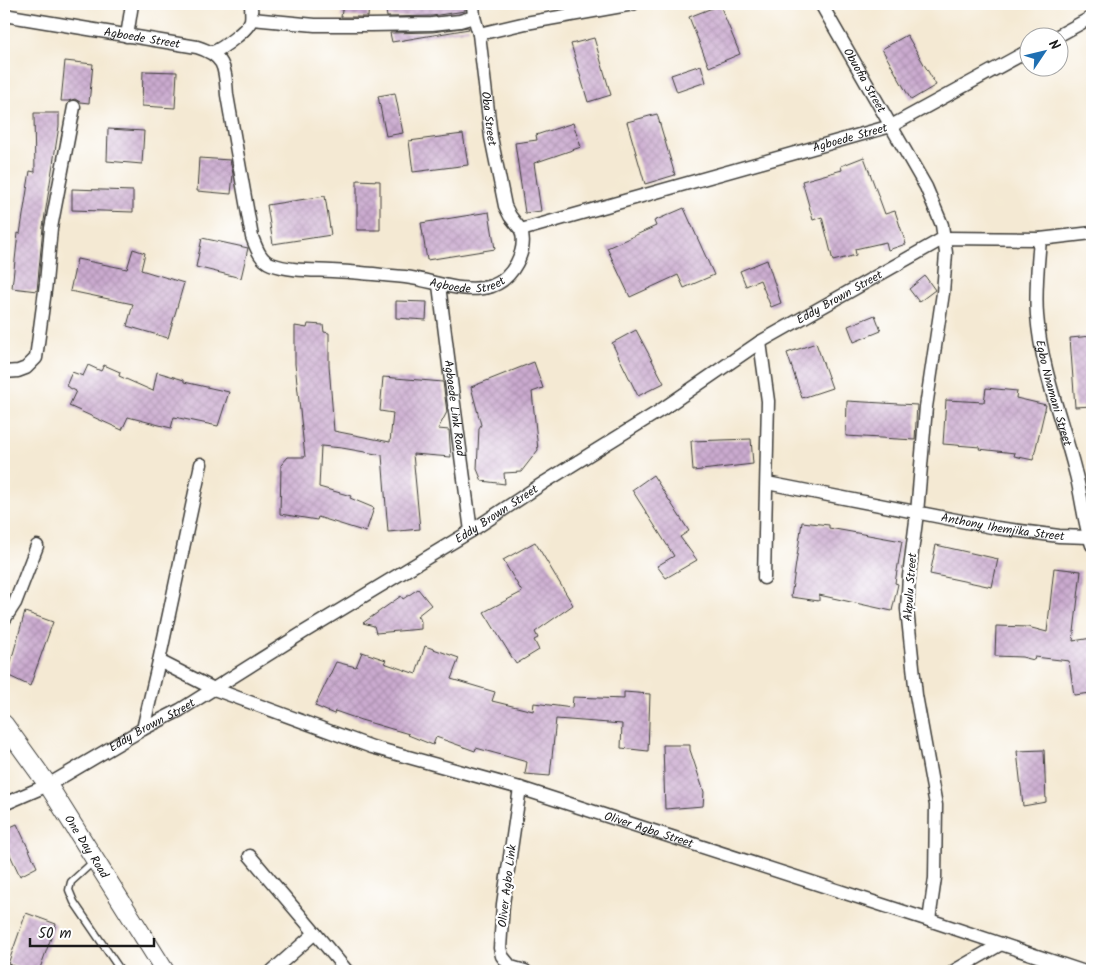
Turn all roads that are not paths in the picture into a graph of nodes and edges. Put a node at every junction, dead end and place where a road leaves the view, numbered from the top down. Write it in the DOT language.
graph roads {
  1 [pos="132,4"];
  2 [pos="251,4"];
  3 [pos="633,4"];
  4 [pos="821,4"];
  5 [pos="473,10"];
  6 [pos="4,15"];
  7 [pos="1092,17"];
  8 [pos="252,19"];
  9 [pos="1068,30"];
  10 [pos="479,34"];
  11 [pos="127,36"];
  12 [pos="213,52"];
  13 [pos="1018,56"];
  14 [pos="74,107"];
  15 [pos="891,126"];
  16 [pos="521,230"];
  17 [pos="1092,233"];
  18 [pos="944,238"];
  19 [pos="1040,239"];
  20 [pos="439,285"];
  21 [pos="760,342"];
  22 [pos="4,372"];
  23 [pos="201,464"];
  24 [pos="767,483"];
  25 [pos="917,513"];
  26 [pos="471,531"];
  27 [pos="1091,541"];
  28 [pos="37,546"];
  29 [pos="764,578"];
  30 [pos="4,620"];
  31 [pos="159,660"];
  32 [pos="214,689"];
  33 [pos="4,724"];
  34 [pos="143,729"];
  35 [pos="48,785"];
  36 [pos="520,788"];
  37 [pos="4,804"];
  38 [pos="250,856"];
  39 [pos="95,860"];
  40 [pos="930,920"];
  41 [pos="315,933"];
  42 [pos="1001,944"];
  43 [pos="121,971"];
  44 [pos="166,971"];
  45 [pos="272,971"];
  46 [pos="347,971"];
  47 [pos="525,971"];
  48 [pos="954,971"];
  49 [pos="1082,971"];
  1 -- 11 [label="street"];
  2 -- 8 [label="street"];
  3 -- 10 [label="street"];
  4 -- 15 [label="street, Obuofia Street"];
  5 -- 8 [label="street"];
  5 -- 10 [label="street, Oba Street"];
  6 -- 11 [label="street, Agboede Street"];
  7 -- 9 [label="street"];
  8 -- 12 [label="street"];
  10 -- 16 [label="street, Oba Street"];
  11 -- 12 [label="street, Agboede Street"];
  12 -- 20 [label="street, Agboede Street"];
  13 -- 15 [label="street, Agboede Street"];
  14 -- 22 [label="street"];
  15 -- 16 [label="street, Agboede Street"];
  15 -- 18 [label="street, Obuofia Street"];
  16 -- 20 [label="street, Agboede Street"];
  17 -- 19 [label="street"];
  18 -- 19 [label="street"];
  18 -- 21 [label="street, Eddy Brown Street"];
  18 -- 25 [label="street, Akpulu Street"];
  19 -- 27 [label="street, Egbo Nnamani Street"];
  20 -- 26 [label="street, Agbaede Link Road"];
  21 -- 24 [label="street"];
  21 -- 26 [label="street, Eddy Brown Street"];
  23 -- 31 [label="street"];
  24 -- 25 [label="street, Anthony Ihemjika Street"];
  24 -- 29 [label="street"];
  25 -- 27 [label="street, Anthony Ihemjika Street"];
  25 -- 40 [label="street, Akpulu Street"];
  26 -- 32 [label="street, Eddy Brown Street"];
  28 -- 30 [label="street"];
  31 -- 32 [label="street, Oliver Agbo Street"];
  31 -- 34 [label="street"];
  32 -- 34 [label="street, Eddy Brown Street"];
  32 -- 36 [label="street, Oliver Agbo Street"];
  33 -- 35 [label="main road, One Day Road"];
  34 -- 35 [label="street, Eddy Brown Street"];
  35 -- 37 [label="street, Eddy Brown Street"];
  35 -- 39 [label="main road, One Day Road"];
  36 -- 40 [label="street, Oliver Agbo Street"];
  36 -- 47 [label="street, Oliver Agbo Link"];
  38 -- 41 [label="street"];
  39 -- 43 [label="lane"];
  39 -- 44 [label="main road, One Day Road"];
  40 -- 42 [label="street, Oliver Agbo Street"];
  41 -- 45 [label="street"];
  41 -- 46 [label="street"];
  42 -- 48 [label="street"];
  42 -- 49 [label="street, Oliver Agbo Street"];
}
